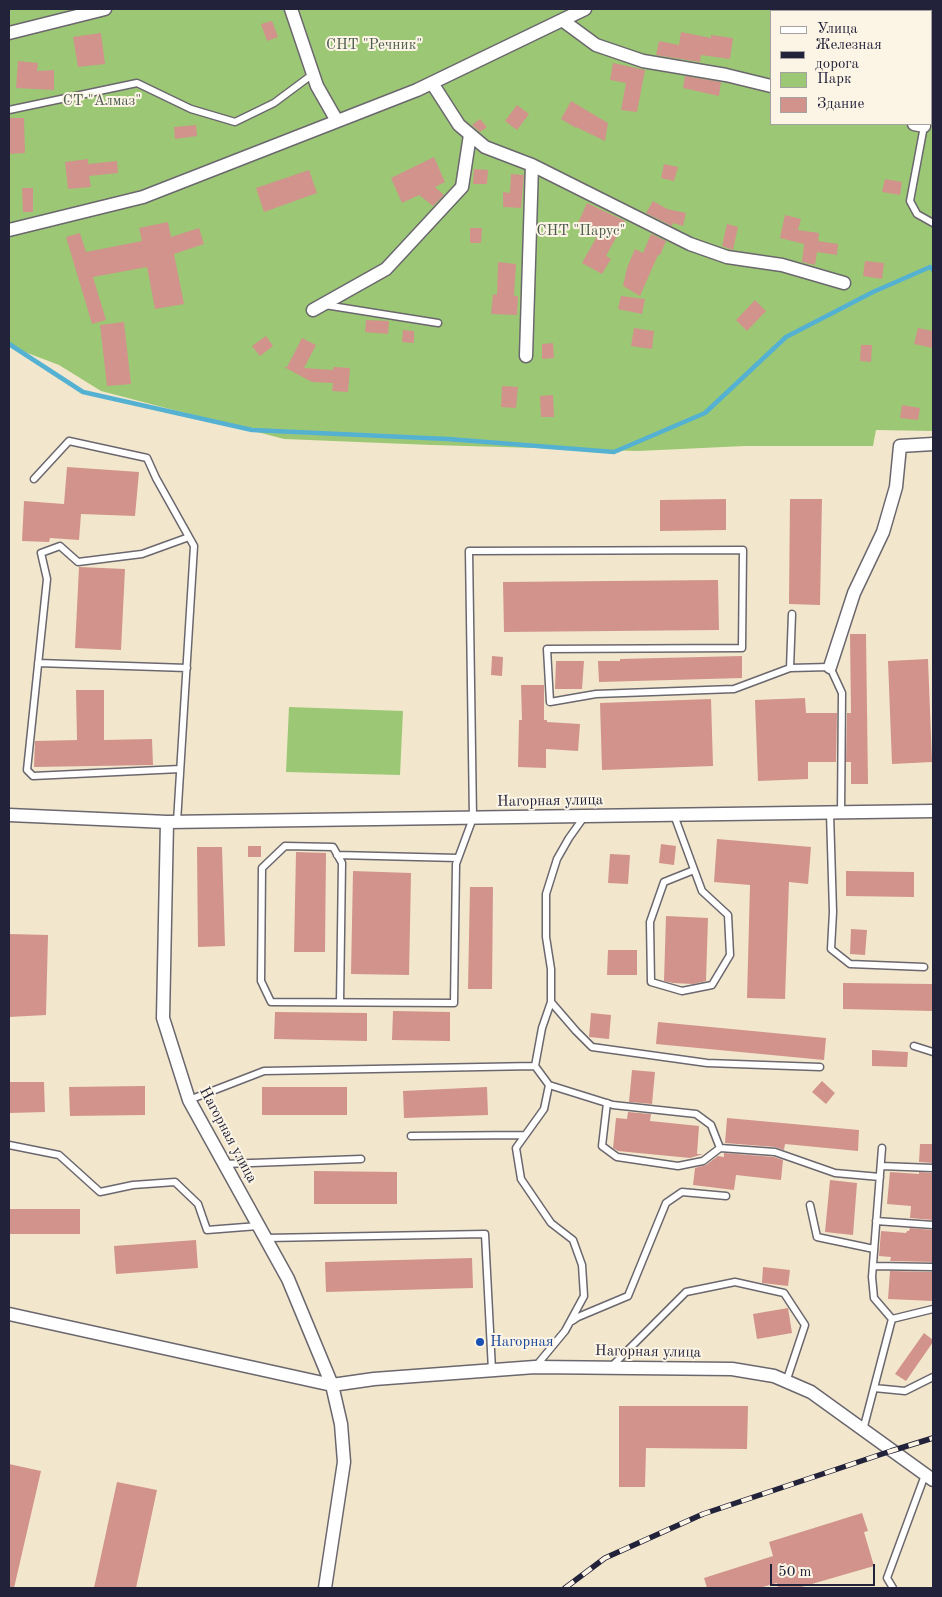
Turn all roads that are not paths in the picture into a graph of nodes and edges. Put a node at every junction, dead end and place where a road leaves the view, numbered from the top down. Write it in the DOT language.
graph roads {
  1 [pos="105,9"];
  2 [pos="291,9"];
  3 [pos="585,9"];
  4 [pos="562,20"];
  5 [pos="9,33"];
  6 [pos="314,74"];
  7 [pos="432,83"];
  8 [pos="770,86"];
  9 [pos="9,110"];
  10 [pos="337,121"];
  11 [pos="921,125"];
  12 [pos="470,134"];
  13 [pos="532,165"];
  14 [pos="933,223"];
  15 [pos="9,230"];
  16 [pos="844,283"];
  17 [pos="319,307"];
  18 [pos="438,323"];
  19 [pos="526,356"];
  20 [pos="933,444"];
  21 [pos="34,479"];
  22 [pos="189,537"];
  23 [pos="792,614"];
  24 [pos="38,664"];
  25 [pos="830,667"];
  26 [pos="187,668"];
  27 [pos="790,668"];
  28 [pos="180,769"];
  29 [pos="933,811"];
  30 [pos="836,813"];
  31 [pos="9,815"];
  32 [pos="674,815"];
  33 [pos="585,816"];
  34 [pos="473,818"];
  35 [pos="172,822"];
  36 [pos="337,855"];
  37 [pos="458,858"];
  38 [pos="694,870"];
  39 [pos="924,967"];
  40 [pos="340,1002"];
  41 [pos="551,1002"];
  42 [pos="914,1046"];
  43 [pos="933,1052"];
  44 [pos="535,1066"];
  45 [pos="820,1067"];
  46 [pos="549,1085"];
  47 [pos="189,1100"];
  48 [pos="607,1103"];
  49 [pos="524,1135"];
  50 [pos="411,1136"];
  51 [pos="9,1146"];
  52 [pos="720,1148"];
  53 [pos="882,1148"];
  54 [pos="362,1159"];
  55 [pos="224,1164"];
  56 [pos="881,1166"];
  57 [pos="933,1168"];
  58 [pos="880,1177"];
  59 [pos="726,1196"];
  60 [pos="810,1205"];
  61 [pos="876,1221"];
  62 [pos="933,1225"];
  63 [pos="258,1226"];
  64 [pos="265,1238"];
  65 [pos="874,1249"];
  66 [pos="873,1266"];
  67 [pos="933,1267"];
  68 [pos="933,1309"];
  69 [pos="9,1314"];
  70 [pos="892,1319"];
  71 [pos="569,1324"];
  72 [pos="535,1367"];
  73 [pos="610,1368"];
  74 [pos="492,1370"];
  75 [pos="933,1376"];
  76 [pos="786,1382"];
  77 [pos="332,1385"];
  78 [pos="874,1388"];
  79 [pos="863,1431"];
  80 [pos="929,1477"];
  81 [pos="325,1588"];
  82 [pos="893,1588"];
  1 -- 5 [label="street"];
  2 -- 6 [label="street"];
  3 -- 4 [label="street"];
  4 -- 7 [label="street"];
  4 -- 8 [label="street"];
  6 -- 9 [label="lane"];
  6 -- 10 [label="street"];
  7 -- 10 [label="street"];
  7 -- 12 [label="street"];
  10 -- 15 [label="street"];
  11 -- 14 [label="lane"];
  12 -- 13 [label="street"];
  12 -- 17 [label="street"];
  13 -- 16 [label="street"];
  13 -- 19 [label="street"];
  17 -- 18 [label="lane"];
  20 -- 25 [label="street"];
  21 -- 22 [label="lane"];
  22 -- 24 [label="lane"];
  22 -- 26 [label="lane"];
  23 -- 27 [label="lane"];
  24 -- 26 [label="lane"];
  24 -- 28 [label="lane"];
  25 -- 27 [label="lane"];
  25 -- 30 [label="lane"];
  26 -- 28 [label="lane"];
  27 -- 34 [label="lane"];
  28 -- 35 [label="lane"];
  29 -- 30 [label="street, Нагорная улица"];
  30 -- 32 [label="street, Нагорная улица"];
  30 -- 39 [label="lane"];
  31 -- 35 [label="street, Нагорная улица"];
  32 -- 33 [label="street, Нагорная улица"];
  32 -- 38 [label="lane"];
  33 -- 34 [label="street, Нагорная улица"];
  33 -- 41 [label="lane"];
  34 -- 35 [label="street, Нагорная улица"];
  34 -- 37 [label="lane"];
  35 -- 47 [label="street, Нагорная улица"];
  36 -- 37 [label="lane"];
  36 -- 40 [label="lane"];
  36 -- 40 [label="lane"];
  37 -- 40 [label="lane"];
  38 -- 38 [label="lane"];
  41 -- 44 [label="lane"];
  41 -- 45 [label="lane"];
  42 -- 43 [label="lane"];
  44 -- 46 [label="lane"];
  44 -- 47 [label="lane"];
  46 -- 48 [label="lane"];
  46 -- 49 [label="lane"];
  47 -- 55 [label="street, Нагорная улица"];
  48 -- 52 [label="lane"];
  48 -- 52 [label="lane"];
  49 -- 50 [label="lane"];
  49 -- 71 [label="lane"];
  51 -- 63 [label="lane"];
  52 -- 58 [label="lane"];
  53 -- 56 [label="lane"];
  54 -- 55 [label="lane"];
  55 -- 63 [label="street, Нагорная улица"];
  56 -- 57 [label="lane"];
  56 -- 58 [label="lane"];
  58 -- 61 [label="lane"];
  59 -- 71 [label="lane"];
  60 -- 65 [label="lane"];
  61 -- 62 [label="lane"];
  61 -- 65 [label="lane"];
  63 -- 64 [label="street, Нагорная улица"];
  64 -- 74 [label="lane"];
  64 -- 77 [label="street, Нагорная улица"];
  65 -- 66 [label="lane"];
  66 -- 67 [label="lane"];
  66 -- 70 [label="lane"];
  68 -- 70 [label="lane"];
  69 -- 77 [label="street, Нагорная улица"];
  70 -- 78 [label="lane"];
  71 -- 72 [label="lane"];
  72 -- 73 [label="street, Нагорная улица"];
  72 -- 74 [label="street, Нагорная улица"];
  73 -- 76 [label="street, Нагорная улица"];
  73 -- 76 [label="lane"];
  74 -- 77 [label="street, Нагорная улица"];
  75 -- 78 [label="lane"];
  76 -- 79 [label="street, Нагорная улица"];
  77 -- 81 [label="street"];
  78 -- 79 [label="lane"];
  79 -- 80 [label="street, Нагорная улица"];
  80 -- 82 [label="lane"];
}
